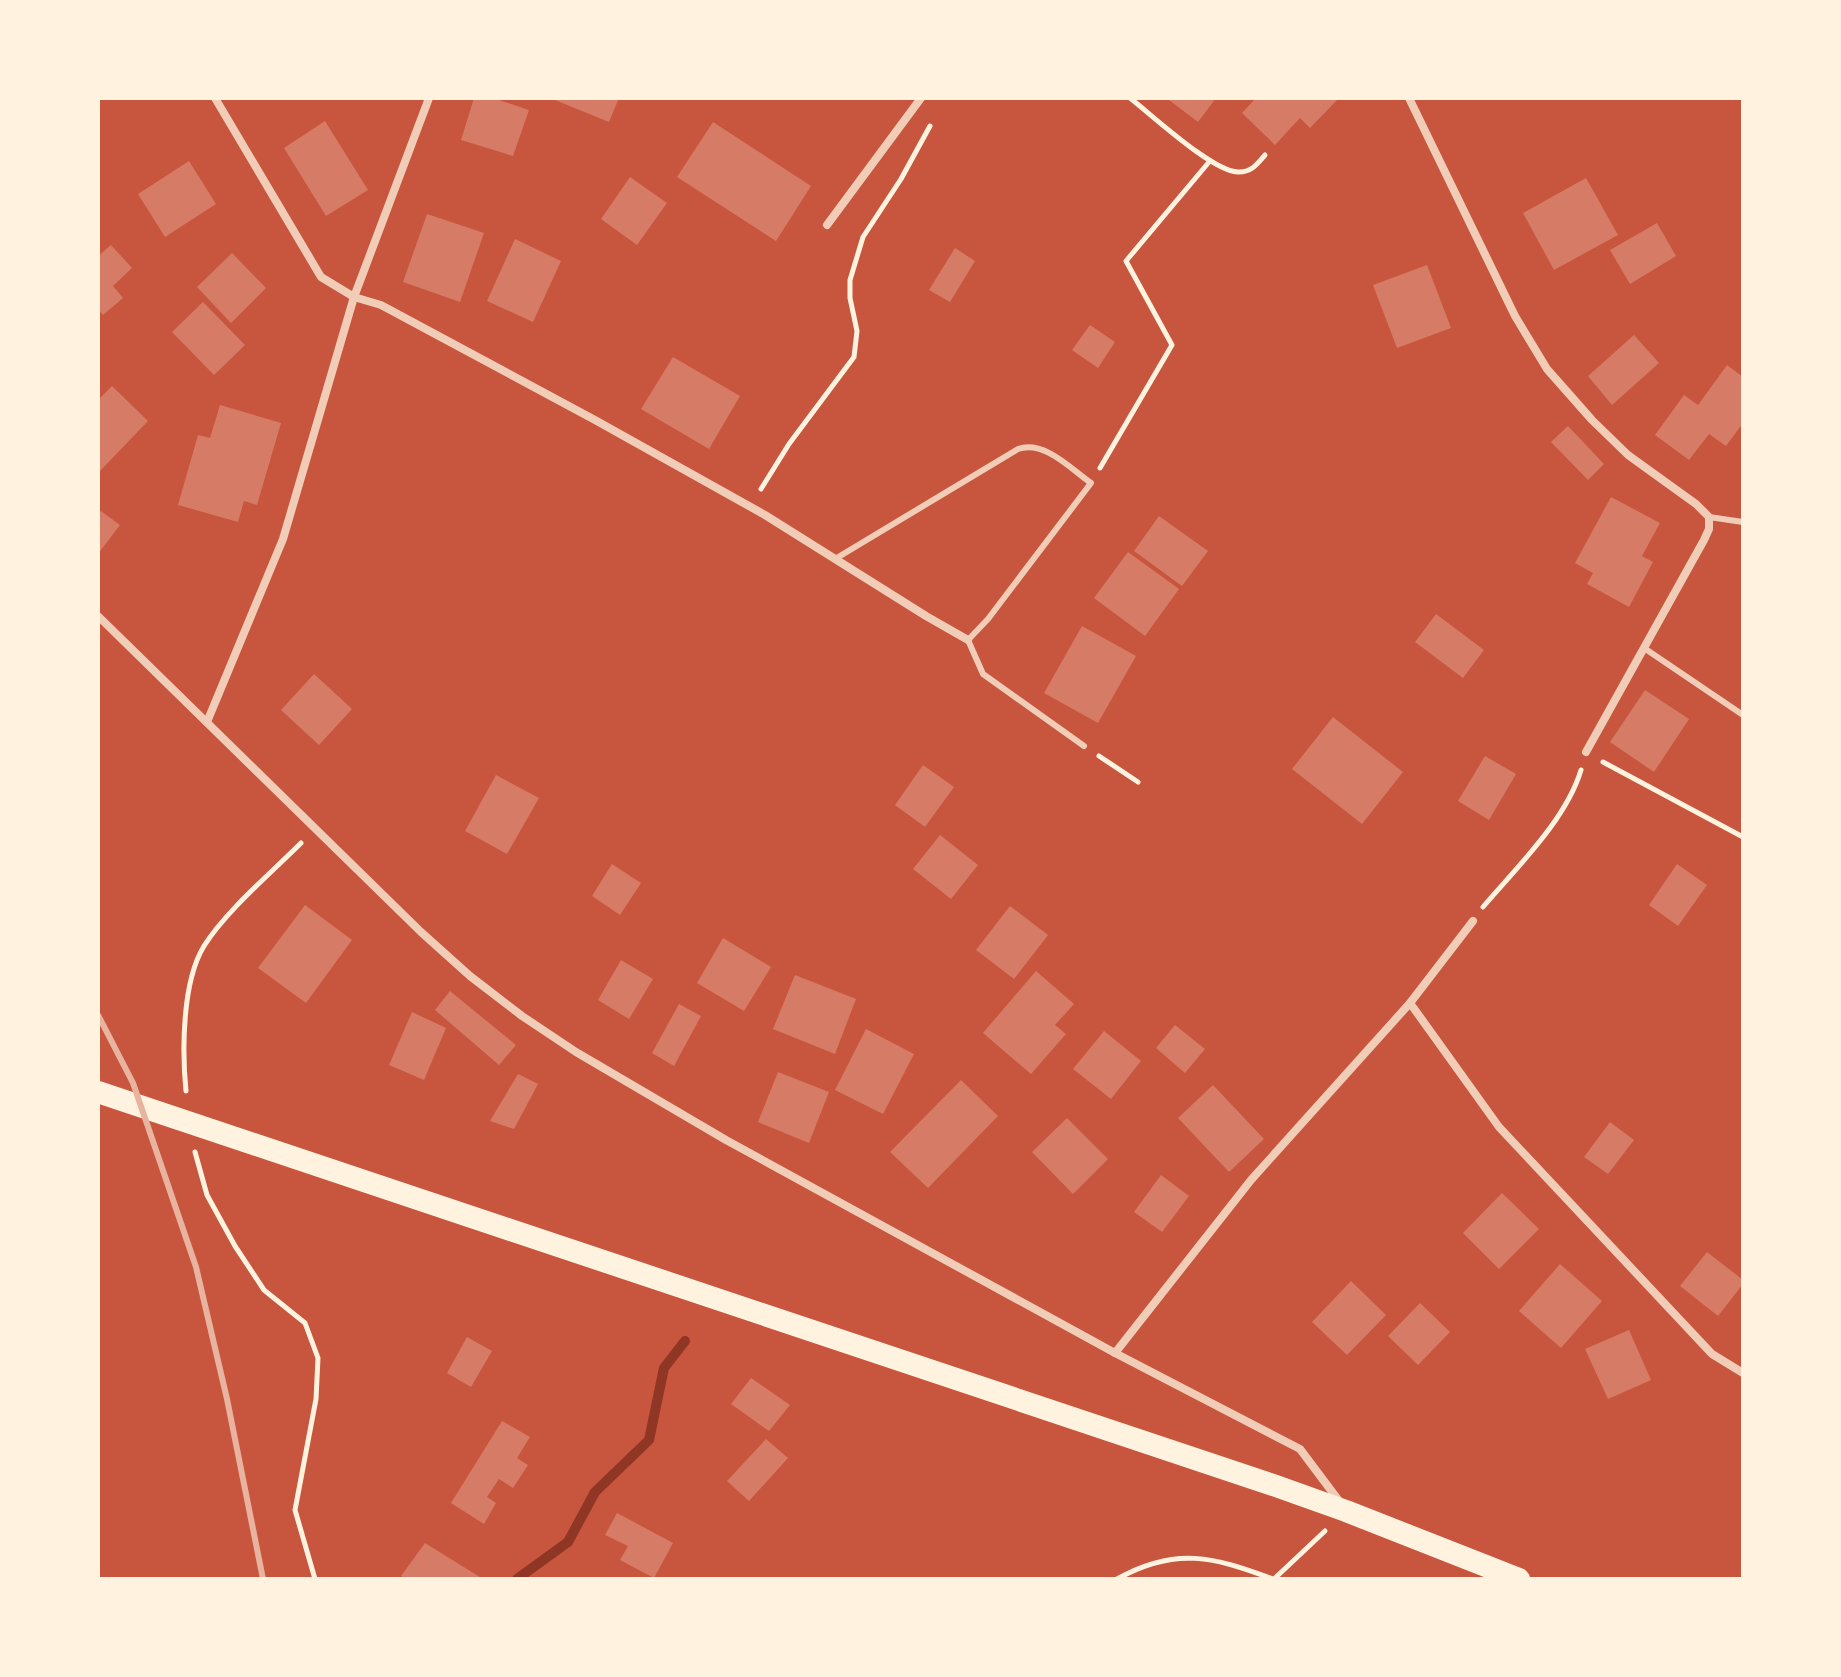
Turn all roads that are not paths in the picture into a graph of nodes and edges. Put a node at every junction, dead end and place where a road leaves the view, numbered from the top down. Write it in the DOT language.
graph roads {
  1 [pos="215,98"];
  2 [pos="429,98"];
  3 [pos="921,98"];
  4 [pos="1409,98"];
  5 [pos="827,225"];
  6 [pos="354,297"];
  7 [pos="1709,517"];
  8 [pos="1743,522"];
  9 [pos="835,559"];
  10 [pos="98,616"];
  11 [pos="968,640"];
  12 [pos="1644,648"];
  13 [pos="1743,715"];
  14 [pos="207,722"];
  15 [pos="1084,746"];
  16 [pos="1586,752"];
  17 [pos="1473,921"];
  18 [pos="1410,1003"];
  19 [pos="98,1092"];
  20 [pos="1115,1353"];
  21 [pos="1743,1373"];
  22 [pos="1346,1511"];
  23 [pos="1519,1579"];
  1 -- 6 [label="street"];
  2 -- 6 [label="street"];
  3 -- 5 [label="street"];
  4 -- 7 [label="street"];
  6 -- 9 [label="street"];
  6 -- 14 [label="street"];
  7 -- 8 [label="lane"];
  7 -- 12 [label="street"];
  9 -- 11 [label="street"];
  9 -- 11 [label="lane"];
  10 -- 14 [label="street"];
  11 -- 15 [label="lane"];
  12 -- 13 [label="lane"];
  12 -- 16 [label="street"];
  14 -- 20 [label="street"];
  17 -- 18 [label="street"];
  18 -- 20 [label="street"];
  18 -- 21 [label="street"];
  19 -- 22 [label="highway"];
  20 -- 22 [label="street"];
  22 -- 23 [label="highway"];
}
